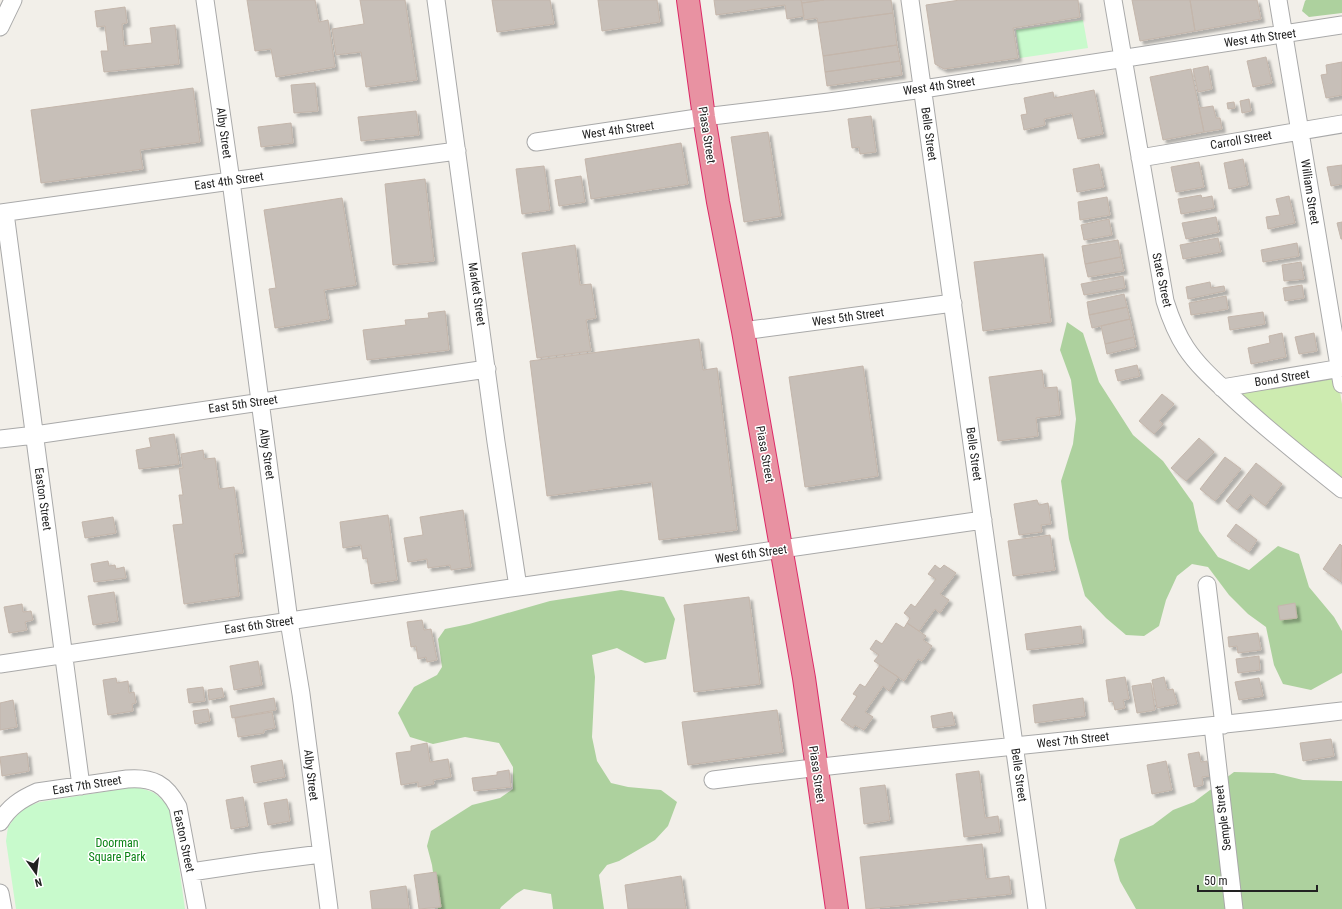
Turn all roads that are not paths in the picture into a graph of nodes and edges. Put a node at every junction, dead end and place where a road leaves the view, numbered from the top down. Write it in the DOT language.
graph roads {
  1 [pos="13,0"];
  2 [pos="205,0"];
  3 [pos="436,0"];
  4 [pos="688,0"];
  5 [pos="910,0"];
  6 [pos="1112,0"];
  7 [pos="1278,0"];
  8 [pos="1342,25"];
  9 [pos="0,27"];
  10 [pos="1284,34"];
  11 [pos="1123,59"];
  12 [pos="923,89"];
  13 [pos="704,117"];
  14 [pos="1342,124"];
  15 [pos="1300,130"];
  16 [pos="536,142"];
  17 [pos="457,151"];
  18 [pos="1140,158"];
  19 [pos="231,181"];
  20 [pos="2,213"];
  21 [pos="953,303"];
  22 [pos="743,331"];
  23 [pos="487,368"];
  24 [pos="1341,374"];
  25 [pos="1222,388"];
  26 [pos="260,402"];
  27 [pos="35,435"];
  28 [pos="0,439"];
  29 [pos="1342,489"];
  30 [pos="983,520"];
  31 [pos="782,549"];
  32 [pos="1207,585"];
  33 [pos="518,587"];
  34 [pos="290,621"];
  35 [pos="64,654"];
  36 [pos="0,664"];
  37 [pos="1340,712"];
  38 [pos="1219,726"];
  39 [pos="1015,746"];
  40 [pos="816,767"];
  41 [pos="713,780"];
  42 [pos="154,782"];
  43 [pos="81,786"];
  44 [pos="0,822"];
  45 [pos="321,854"];
  46 [pos="191,872"];
  47 [pos="197,909"];
  48 [pos="329,909"];
  49 [pos="837,909"];
  50 [pos="1037,909"];
  51 [pos="1234,909"];
  1 -- 9 [label="street"];
  2 -- 19 [label="street, Alby Street"];
  3 -- 17 [label="street, Market Street"];
  4 -- 13 [label="highway, Piasa Street"];
  5 -- 12 [label="street, Belle Street"];
  6 -- 11 [label="street, State Street"];
  7 -- 10 [label="street, William Street"];
  8 -- 10 [label="street, West 4th Street"];
  10 -- 11 [label="street, West 4th Street"];
  10 -- 15 [label="street, William Street"];
  11 -- 12 [label="street, West 4th Street"];
  11 -- 18 [label="street, State Street"];
  12 -- 13 [label="street, West 4th Street"];
  12 -- 21 [label="street, Belle Street"];
  13 -- 16 [label="street, West 4th Street"];
  13 -- 22 [label="highway, Piasa Street"];
  14 -- 15 [label="street, Carroll Street"];
  15 -- 18 [label="street, Carroll Street"];
  15 -- 24 [label="street, William Street"];
  17 -- 19 [label="street, East 4th Street"];
  17 -- 23 [label="street, Market Street"];
  18 -- 25 [label="street, State Street"];
  19 -- 20 [label="street, East 4th Street"];
  19 -- 26 [label="street, Alby Street"];
  20 -- 27 [label="street, Easton Street"];
  21 -- 22 [label="street, West 5th Street"];
  21 -- 30 [label="street, Belle Street"];
  22 -- 31 [label="highway, Piasa Street"];
  23 -- 26 [label="street, East 5th Street"];
  23 -- 33 [label="street, Market Street"];
  24 -- 25 [label="street, Bond Street"];
  25 -- 29 [label="street, State Street"];
  26 -- 27 [label="street, East 5th Street"];
  26 -- 34 [label="street, Alby Street"];
  27 -- 28 [label="street, East 5th Street"];
  27 -- 35 [label="street, Easton Street"];
  30 -- 31 [label="street, West 6th Street"];
  30 -- 39 [label="street, Belle Street"];
  31 -- 33 [label="street, West 6th Street"];
  31 -- 40 [label="highway, Piasa Street"];
  32 -- 38 [label="street, Semple Street"];
  33 -- 34 [label="street, East 6th Street"];
  34 -- 35 [label="street, East 6th Street"];
  34 -- 45 [label="street, Alby Street"];
  35 -- 36 [label="street, East 6th Street"];
  35 -- 43 [label="street, Easton Street"];
  37 -- 38 [label="street, West 7th Street"];
  38 -- 39 [label="street, West 7th Street"];
  38 -- 51 [label="street, Semple Street"];
  39 -- 40 [label="street, West 7th Street"];
  39 -- 50 [label="street, Belle Street"];
  40 -- 41 [label="street, West 7th Street"];
  40 -- 49 [label="highway, Piasa Street"];
  42 -- 43 [label="street, East 7th Street"];
  42 -- 46 [label="street, Easton Street"];
  43 -- 44 [label="street, East 7th Street"];
  45 -- 46 [label="street"];
  45 -- 48 [label="street, Alby Street"];
  46 -- 47 [label="street, Easton Street"];
}
